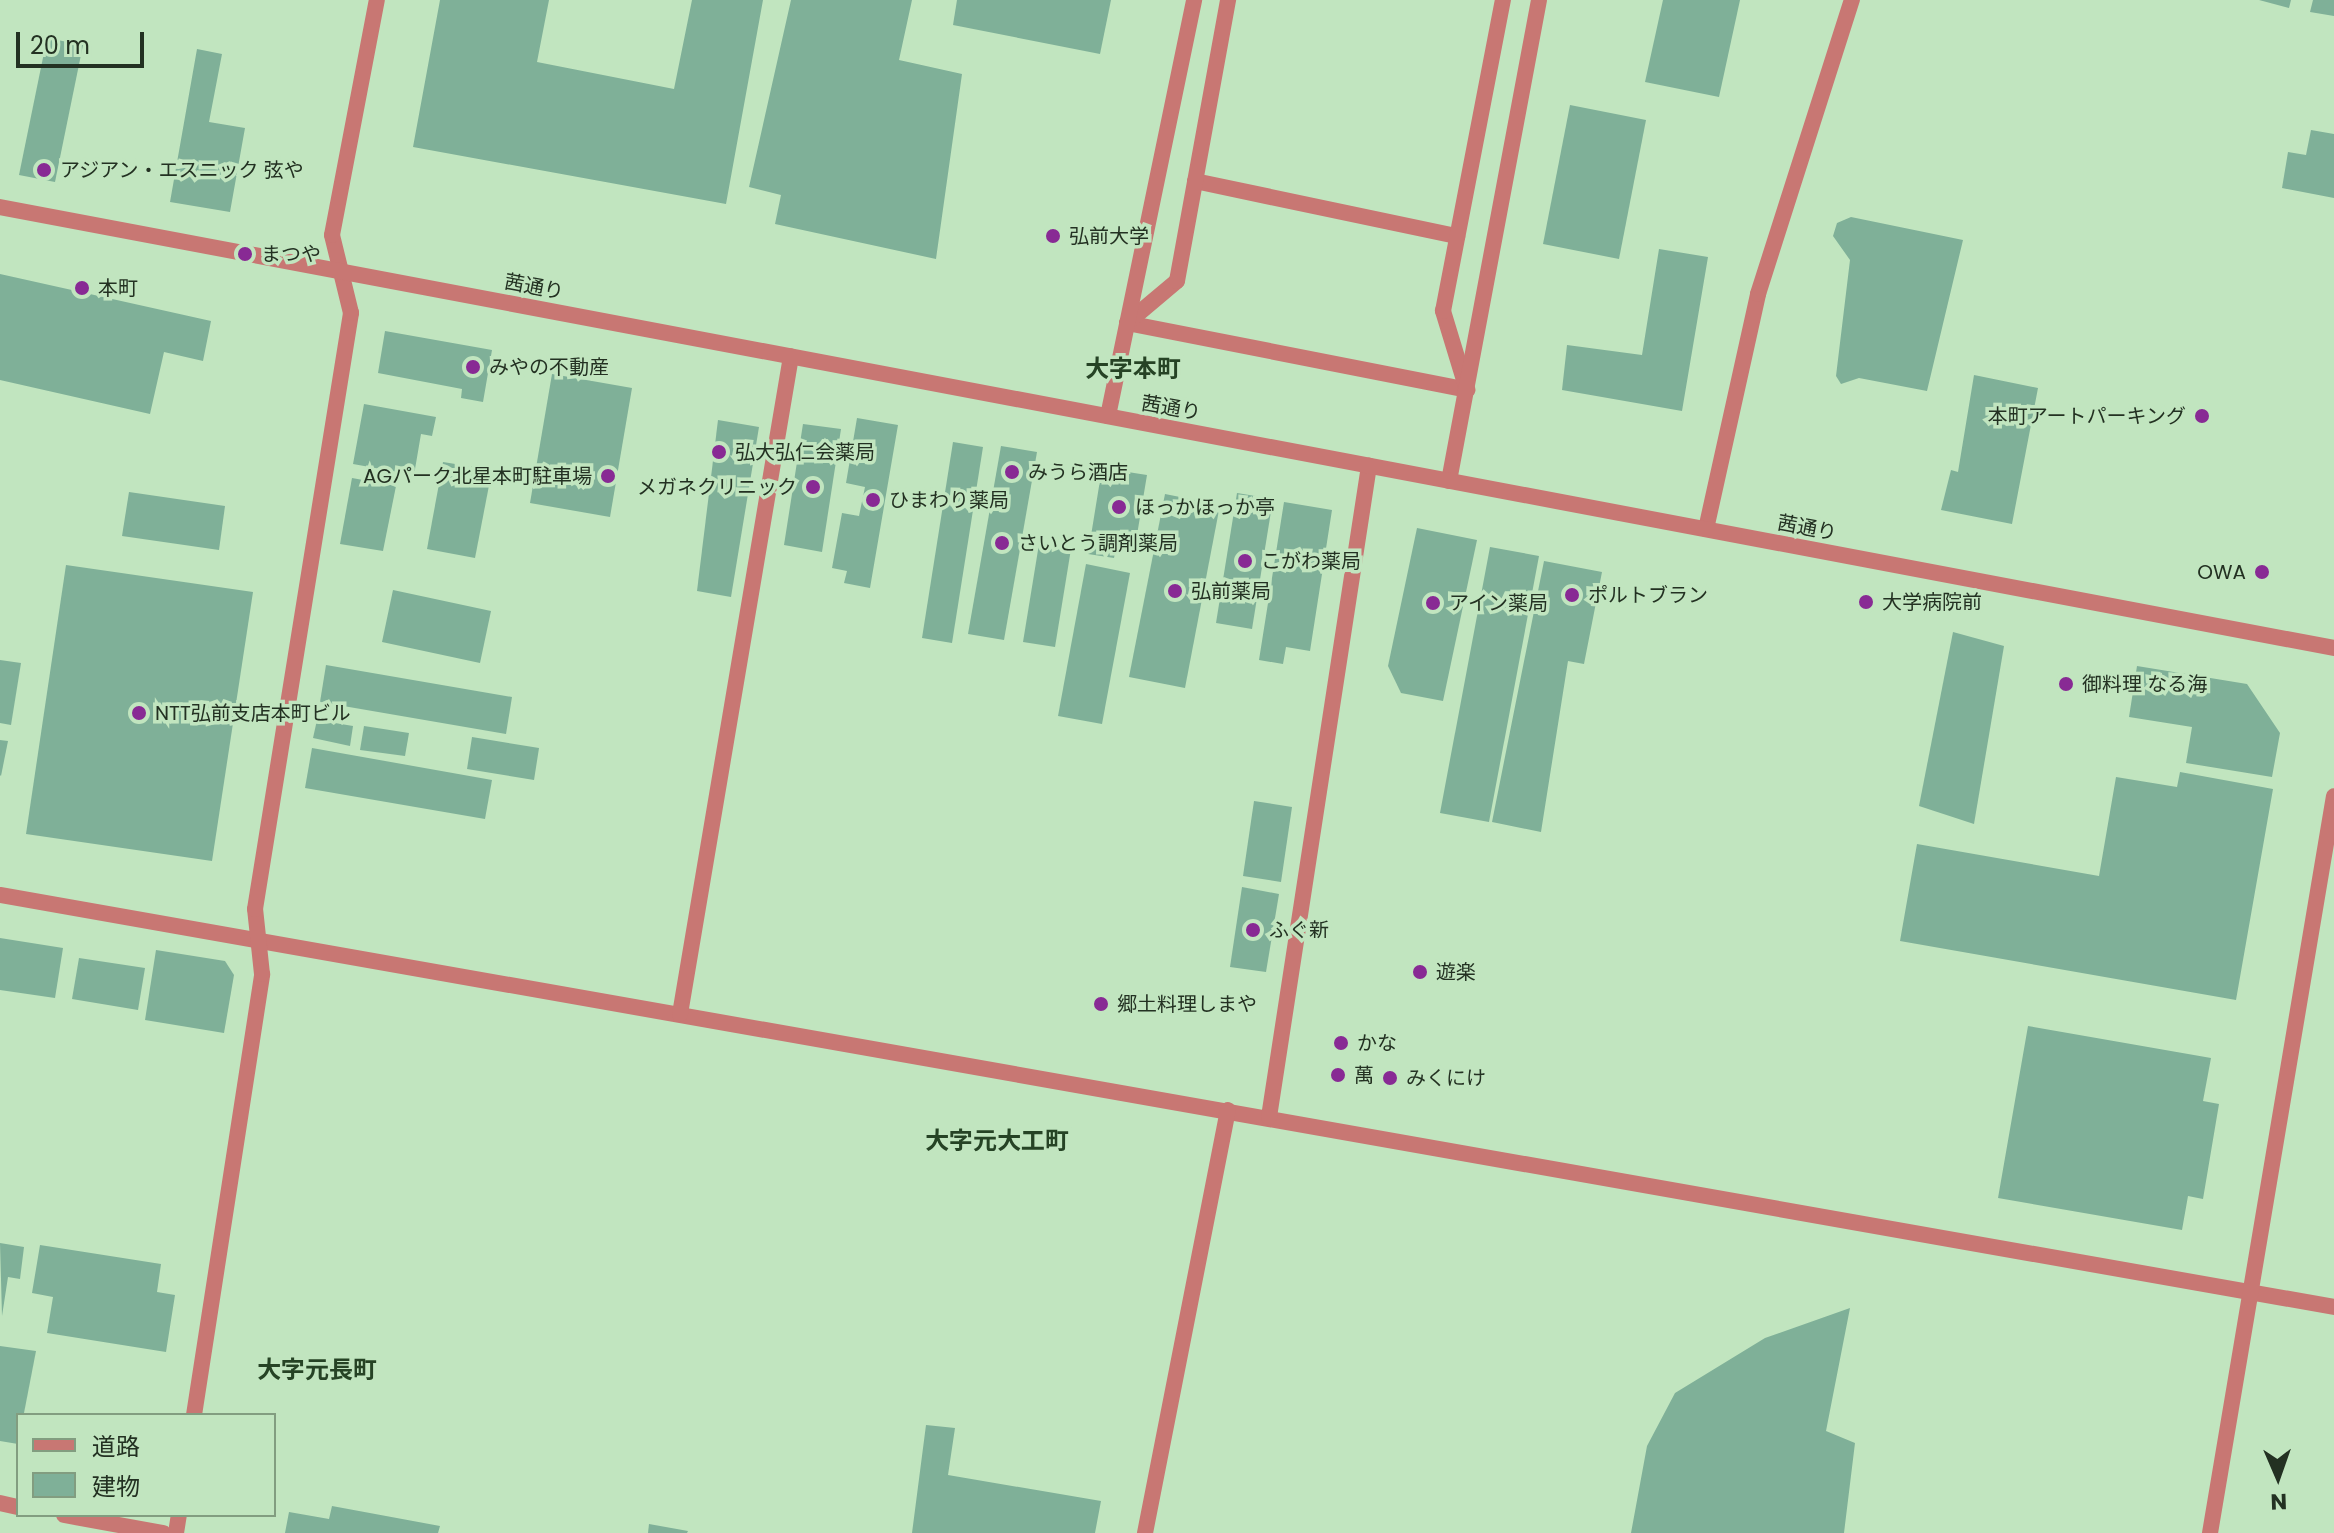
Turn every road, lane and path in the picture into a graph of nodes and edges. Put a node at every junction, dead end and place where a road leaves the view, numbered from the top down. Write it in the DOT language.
graph roads {
  1 [pos="377,0"];
  2 [pos="1194,0"];
  3 [pos="1228,0"];
  4 [pos="1503,0"];
  5 [pos="1539,0"];
  6 [pos="1852,0"];
  7 [pos="1195,181"];
  8 [pos="0,207"];
  9 [pos="1457,236"];
  10 [pos="345,272"];
  11 [pos="1127,323"];
  12 [pos="791,356"];
  13 [pos="1467,390"];
  14 [pos="1108,416"];
  15 [pos="1369,466"];
  16 [pos="1449,481"];
  17 [pos="1706,529"];
  18 [pos="2334,648"];
  19 [pos="2334,796"];
  20 [pos="0,895"];
  21 [pos="258,940"];
  22 [pos="680,1014"];
  23 [pos="1228,1110"];
  24 [pos="1269,1117"];
  25 [pos="2256,1291"];
  26 [pos="2334,1307"];
  27 [pos="194,1413"];
  28 [pos="75,1517"];
  29 [pos="163,1533"];
  30 [pos="1145,1533"];
  31 [pos="2210,1533"];
  1 -- 10 [label="street"];
  2 -- 11 [label="street"];
  3 -- 7 [label="street"];
  4 -- 9 [label="street"];
  5 -- 13 [label="street"];
  6 -- 17 [label="street"];
  7 -- 9 [label="street"];
  7 -- 11 [label="street"];
  8 -- 10 [label="street, 茜通り"];
  9 -- 13 [label="street"];
  10 -- 12 [label="street, 茜通り"];
  10 -- 21 [label="street"];
  11 -- 13 [label="street"];
  11 -- 14 [label="street"];
  12 -- 14 [label="street, 茜通り"];
  12 -- 22 [label="street"];
  13 -- 16 [label="street"];
  14 -- 15 [label="street, 茜通り"];
  15 -- 16 [label="street, 茜通り"];
  15 -- 24 [label="street"];
  16 -- 17 [label="street, 茜通り"];
  17 -- 18 [label="street, 茜通り"];
  19 -- 25 [label="street"];
  20 -- 21 [label="street"];
  21 -- 22 [label="street"];
  21 -- 27 [label="street"];
  22 -- 23 [label="street"];
  23 -- 24 [label="street"];
  23 -- 30 [label="street"];
  24 -- 25 [label="street"];
  25 -- 26 [label="street"];
  25 -- 31 [label="street"];
  28 -- 29 [label="street"];
}
